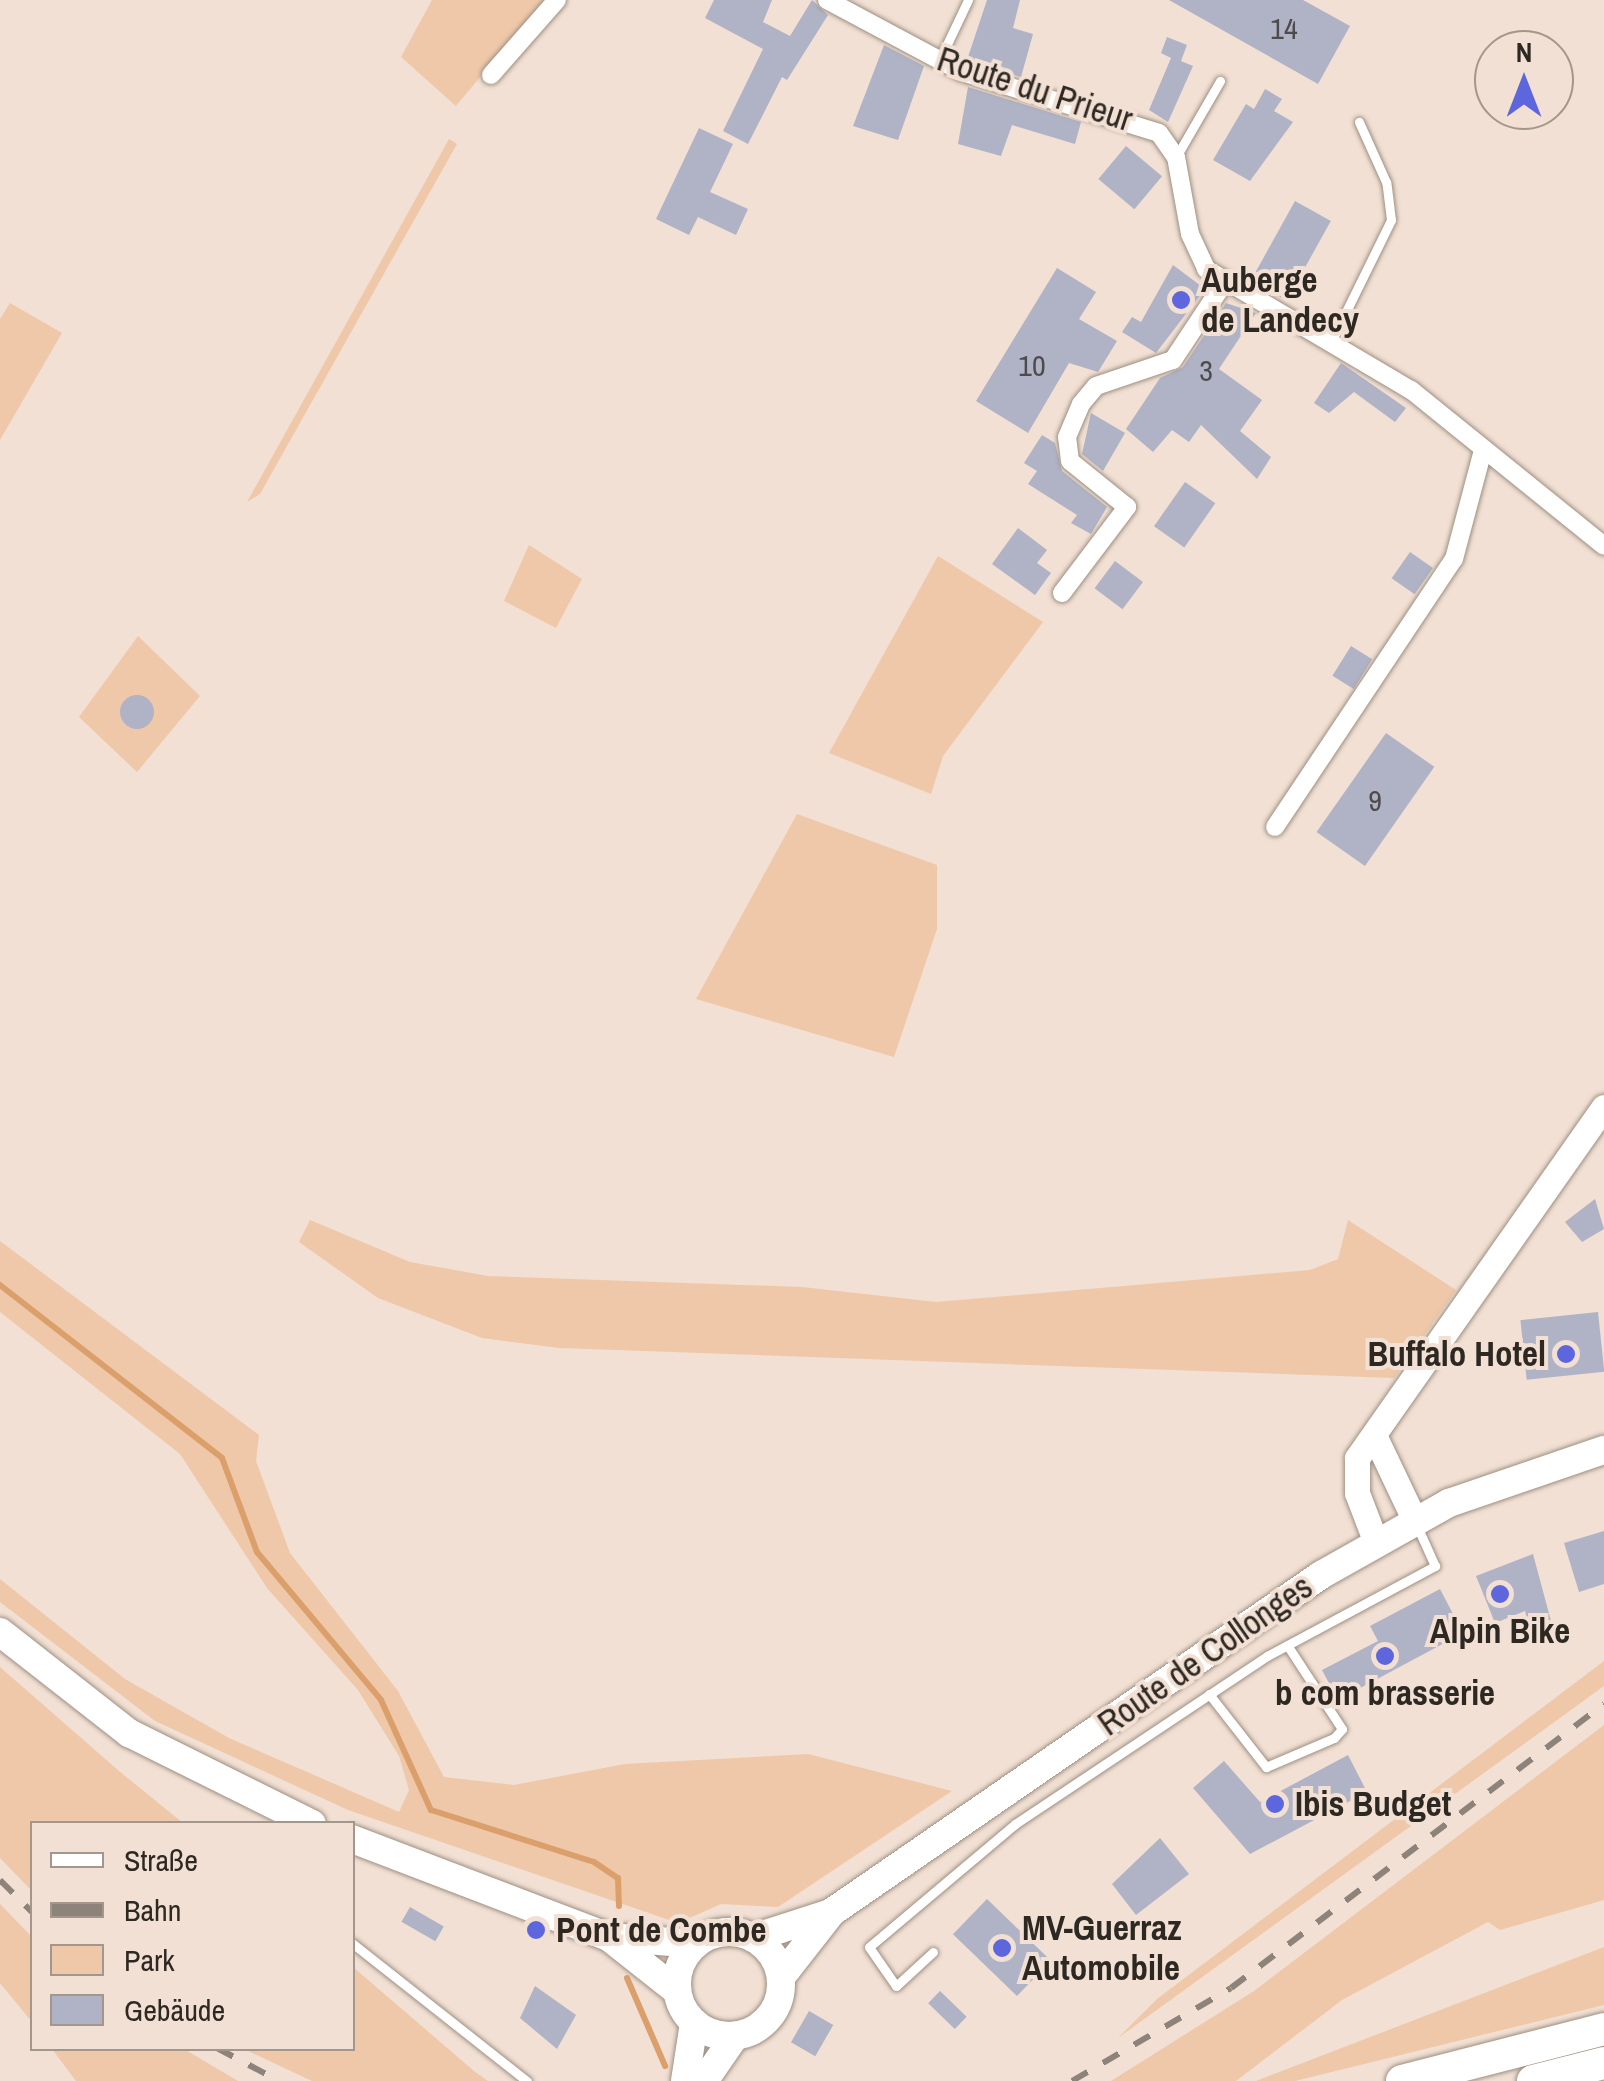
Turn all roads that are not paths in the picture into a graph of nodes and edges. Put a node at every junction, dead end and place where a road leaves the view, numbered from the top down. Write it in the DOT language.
graph roads {
  1 [pos="557,0"];
  2 [pos="827,0"];
  3 [pos="968,0"];
  4 [pos="939,61"];
  5 [pos="491,75"];
  6 [pos="1220,81"];
  7 [pos="1359,122"];
  8 [pos="1176,157"];
  9 [pos="1224,284"];
  10 [pos="1332,340"];
  11 [pos="1482,454"];
  12 [pos="1604,546"];
  13 [pos="1062,593"];
  14 [pos="1275,827"];
  15 [pos="1604,1106"];
  16 [pos="1375,1437"];
  17 [pos="1604,1450"];
  18 [pos="1414,1519"];
  19 [pos="1376,1540"];
  20 [pos="0,1632"];
  21 [pos="1287,1646"];
  22 [pos="1209,1694"];
  23 [pos="306,1821"];
  24 [pos="355,1840"];
  25 [pos="832,1912"];
  26 [pos="609,1937"];
  27 [pos="753,1938"];
  28 [pos="696,1944"];
  29 [pos="355,1945"];
  30 [pos="933,1952"];
  31 [pos="781,1977"];
  32 [pos="677,1991"];
  33 [pos="694,2023"];
  34 [pos="1604,2028"];
  35 [pos="734,2036"];
  36 [pos="1604,2063"];
  37 [pos="528,2081"];
  38 [pos="685,2081"];
  39 [pos="704,2081"];
  40 [pos="1402,2081"];
  41 [pos="1533,2081"];
  1 -- 5 [label="street"];
  2 -- 4 [label="street, Route du Prieur"];
  3 -- 4 [label="lane"];
  4 -- 8 [label="street, Route du Prieur"];
  6 -- 8 [label="lane"];
  7 -- 10 [label="lane"];
  8 -- 9 [label="street"];
  9 -- 10 [label="street"];
  9 -- 13 [label="street"];
  10 -- 11 [label="street"];
  11 -- 12 [label="street"];
  11 -- 14 [label="street"];
  15 -- 16 [label="street"];
  16 -- 18 [label="street"];
  16 -- 19 [label="street"];
  17 -- 18 [label="main road, Route de Collonges"];
  18 -- 19 [label="main road, Route de Collonges"];
  18 -- 21 [label="lane"];
  19 -- 25 [label="main road, Route de Collonges"];
  20 -- 23 [label="main road"];
  21 -- 22 [label="lane"];
  21 -- 22 [label="lane"];
  22 -- 30 [label="lane"];
  24 -- 26 [label="main road"];
  25 -- 27 [label="main road, Route de Collonges"];
  25 -- 31 [label="main road, Route de Collonges"];
  26 -- 28 [label="main road"];
  26 -- 32 [label="main road"];
  27 -- 28 [label="main road"];
  27 -- 31 [label="main road"];
  28 -- 32 [label="main road"];
  29 -- 37 [label="lane"];
  31 -- 35 [label="main road"];
  32 -- 33 [label="main road"];
  33 -- 35 [label="main road"];
  33 -- 38 [label="main road"];
  34 -- 40 [label="highway"];
  35 -- 39 [label="main road"];
  36 -- 41 [label="highway"];
}
